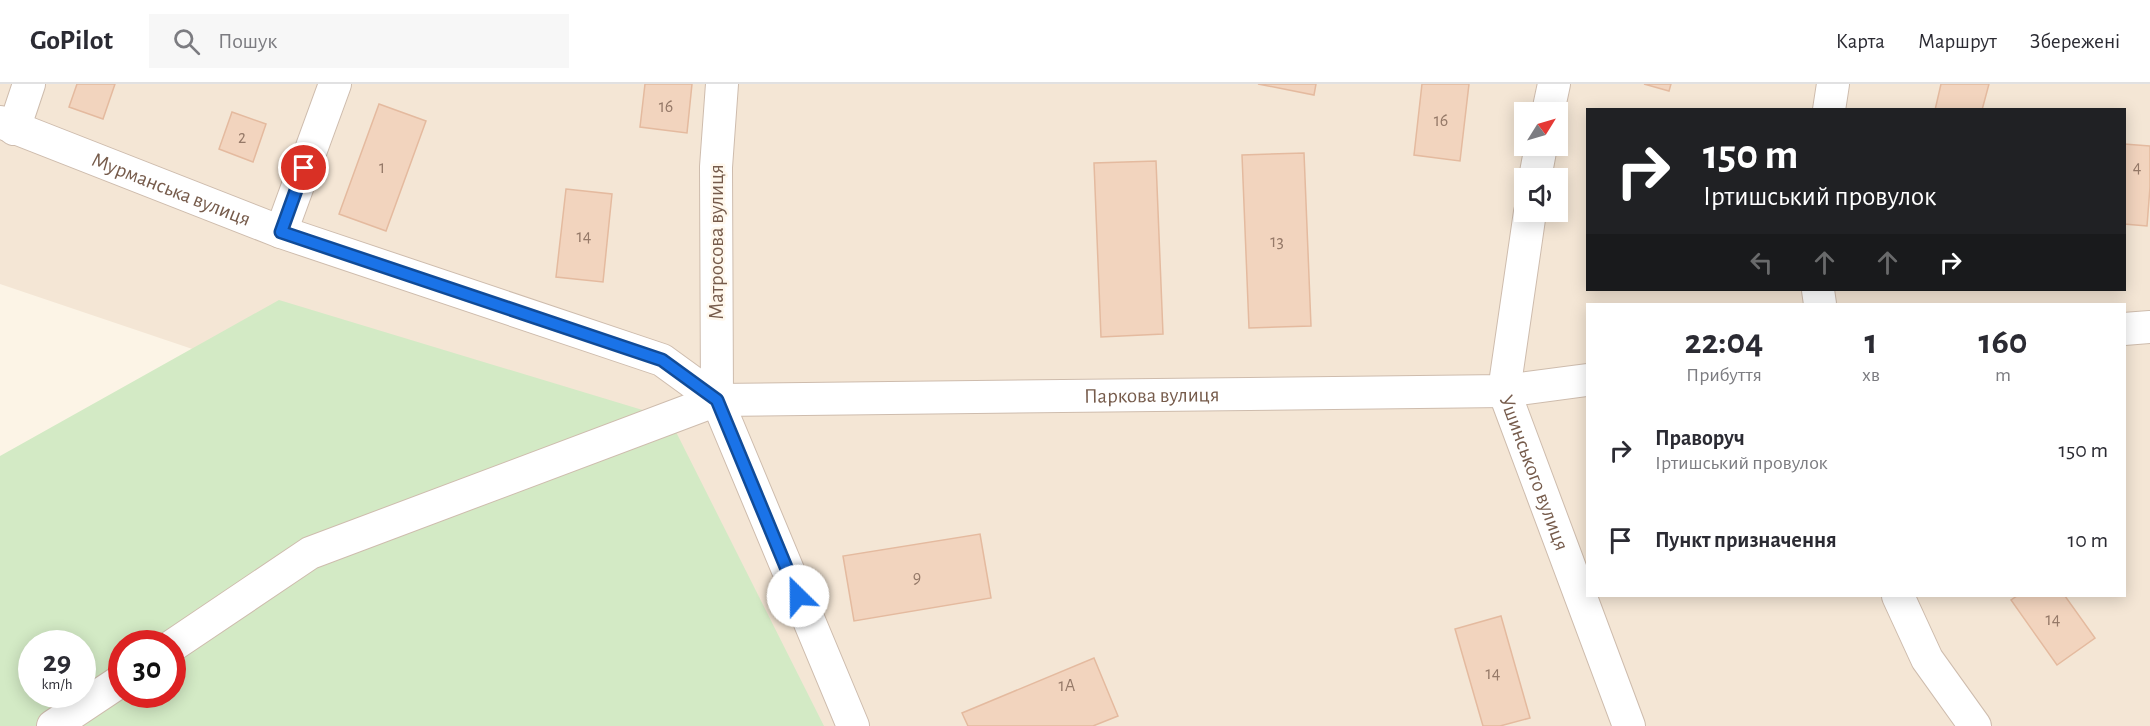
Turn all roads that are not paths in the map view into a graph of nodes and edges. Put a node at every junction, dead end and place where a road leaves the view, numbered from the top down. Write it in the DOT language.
graph roads {
  1 [pos="29,84"];
  2 [pos="335,84"];
  3 [pos="722,84"];
  4 [pos="1554,84"];
  5 [pos="1833,84"];
  6 [pos="1550,102"];
  7 [pos="1829,108"];
  8 [pos="7,126"];
  9 [pos="1529,222"];
  10 [pos="281,232"];
  11 [pos="2150,327"];
  12 [pos="2126,329"];
  13 [pos="1586,380"];
  14 [pos="1504,391"];
  15 [pos="717,400"];
  16 [pos="1898,597"];
  17 [pos="186,637"];
  18 [pos="108,689"];
  19 [pos="53,726"];
  20 [pos="853,726"];
  21 [pos="1629,726"];
  22 [pos="1975,726"];
  1 -- 8 [label="street"];
  2 -- 10 [label="street"];
  3 -- 15 [label="street, Матросова вулиця"];
  4 -- 6 [label="street"];
  5 -- 7 [label="street"];
  8 -- 10 [label="street, Мурманська вулиця"];
  9 -- 14 [label="street, Ушинського вулиця"];
  10 -- 15 [label="street, Мурманська вулиця"];
  11 -- 12 [label="street"];
  13 -- 14 [label="street, Паркова вулиця"];
  14 -- 15 [label="street, Паркова вулиця"];
  14 -- 21 [label="street, Ушинського вулиця"];
  15 -- 17 [label="street, Паркова вулиця"];
  15 -- 20 [label="street"];
  16 -- 22 [label="street"];
  18 -- 19 [label="street"];
}
